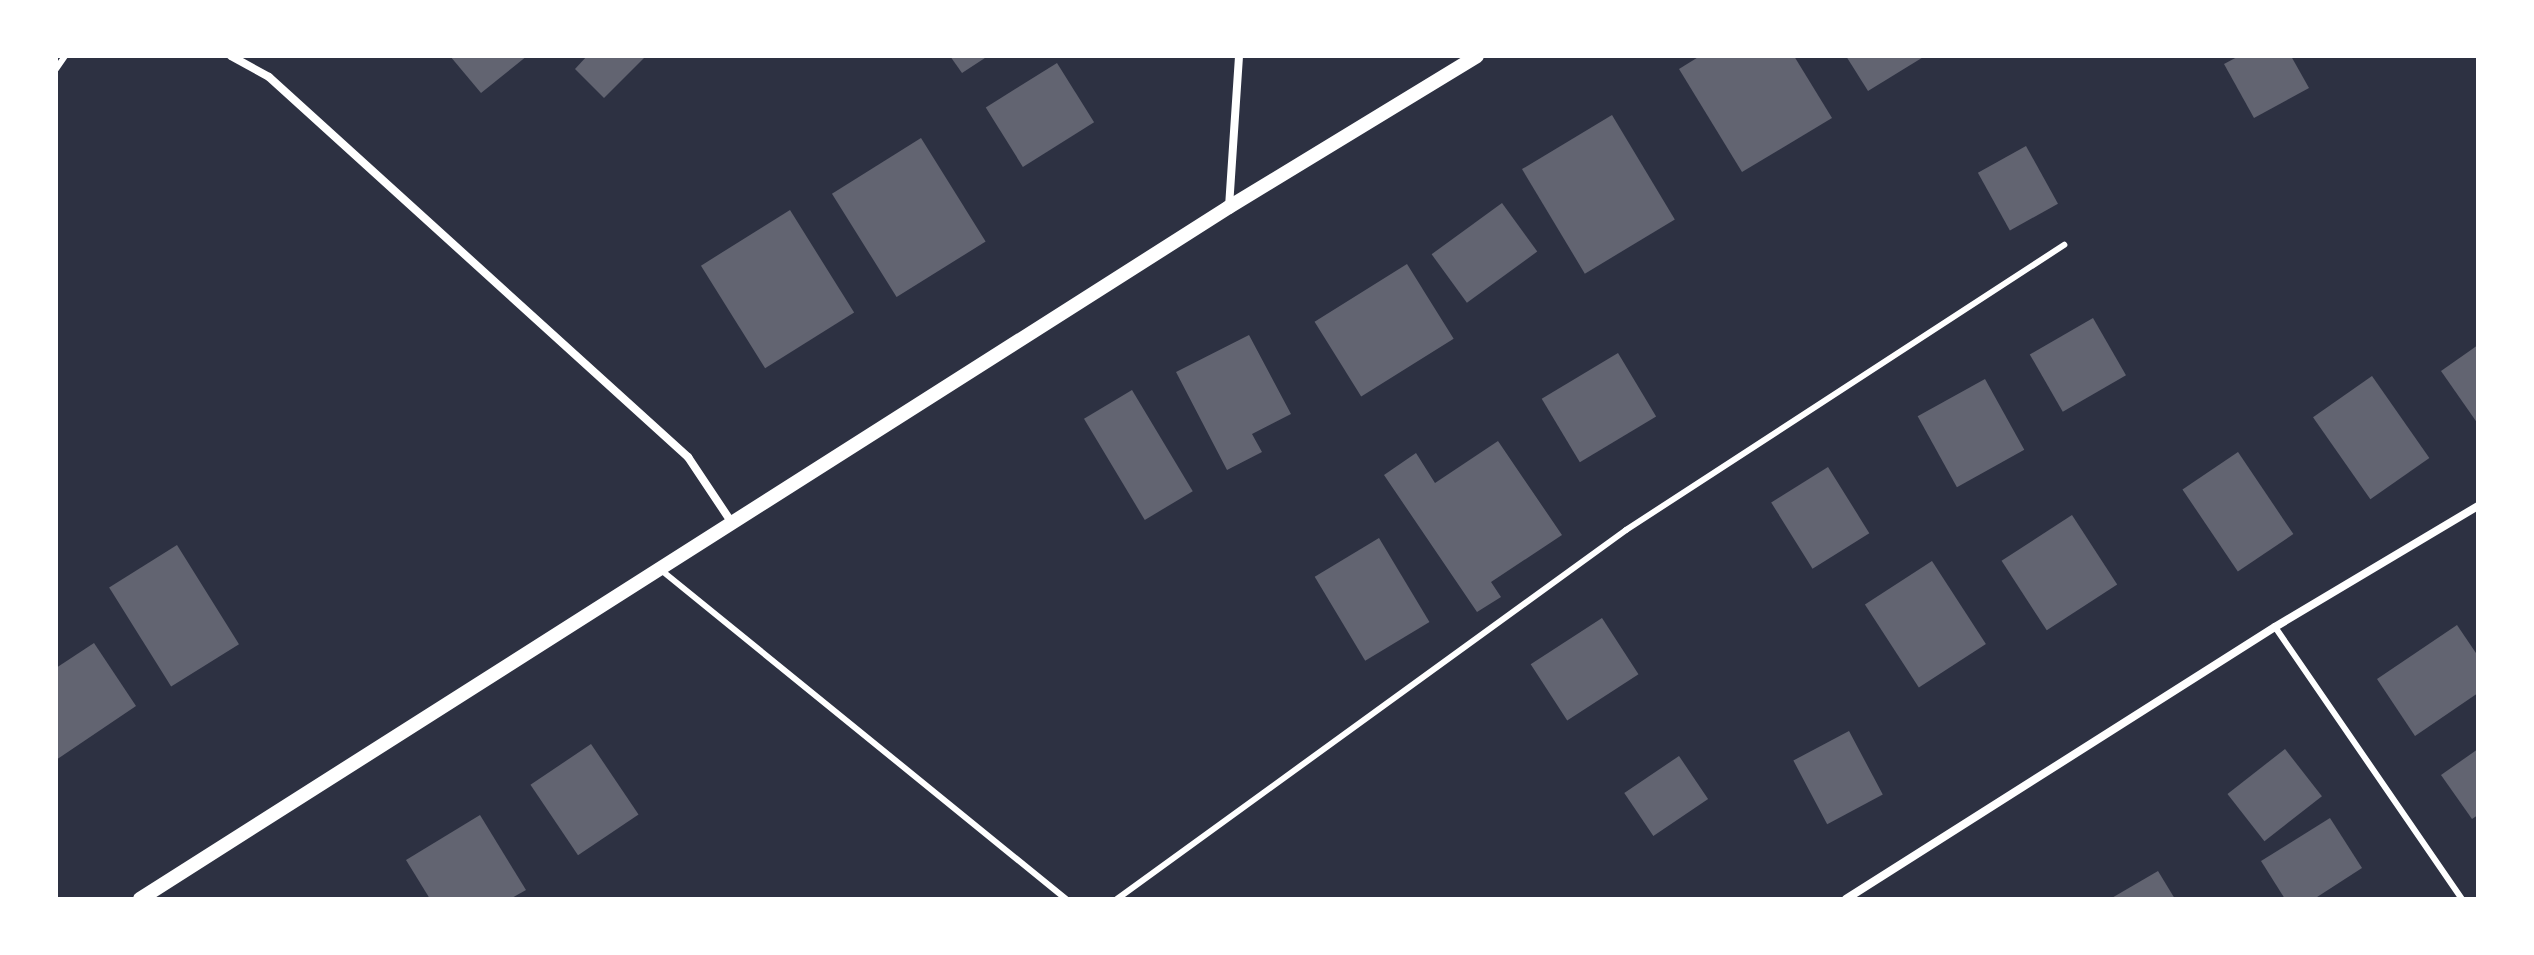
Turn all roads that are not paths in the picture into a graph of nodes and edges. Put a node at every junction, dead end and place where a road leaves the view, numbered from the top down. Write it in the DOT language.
graph roads {
  1 [pos="65,56"];
  2 [pos="231,56"];
  3 [pos="1239,56"];
  4 [pos="1477,56"];
  5 [pos="56,69"];
  6 [pos="1229,207"];
  7 [pos="2064,245"];
  8 [pos="2478,506"];
  9 [pos="733,523"];
  10 [pos="661,570"];
  11 [pos="2275,627"];
  12 [pos="140,899"];
  13 [pos="1066,899"];
  14 [pos="1117,899"];
  15 [pos="1846,899"];
  16 [pos="2462,899"];
  1 -- 5 [label="lane"];
  2 -- 9 [label="street"];
  3 -- 6 [label="street"];
  4 -- 6 [label="street"];
  6 -- 9 [label="street"];
  7 -- 14 [label="lane"];
  8 -- 11 [label="street"];
  9 -- 10 [label="street"];
  10 -- 12 [label="street"];
  10 -- 13 [label="lane"];
  11 -- 15 [label="street"];
  11 -- 16 [label="lane"];
}
